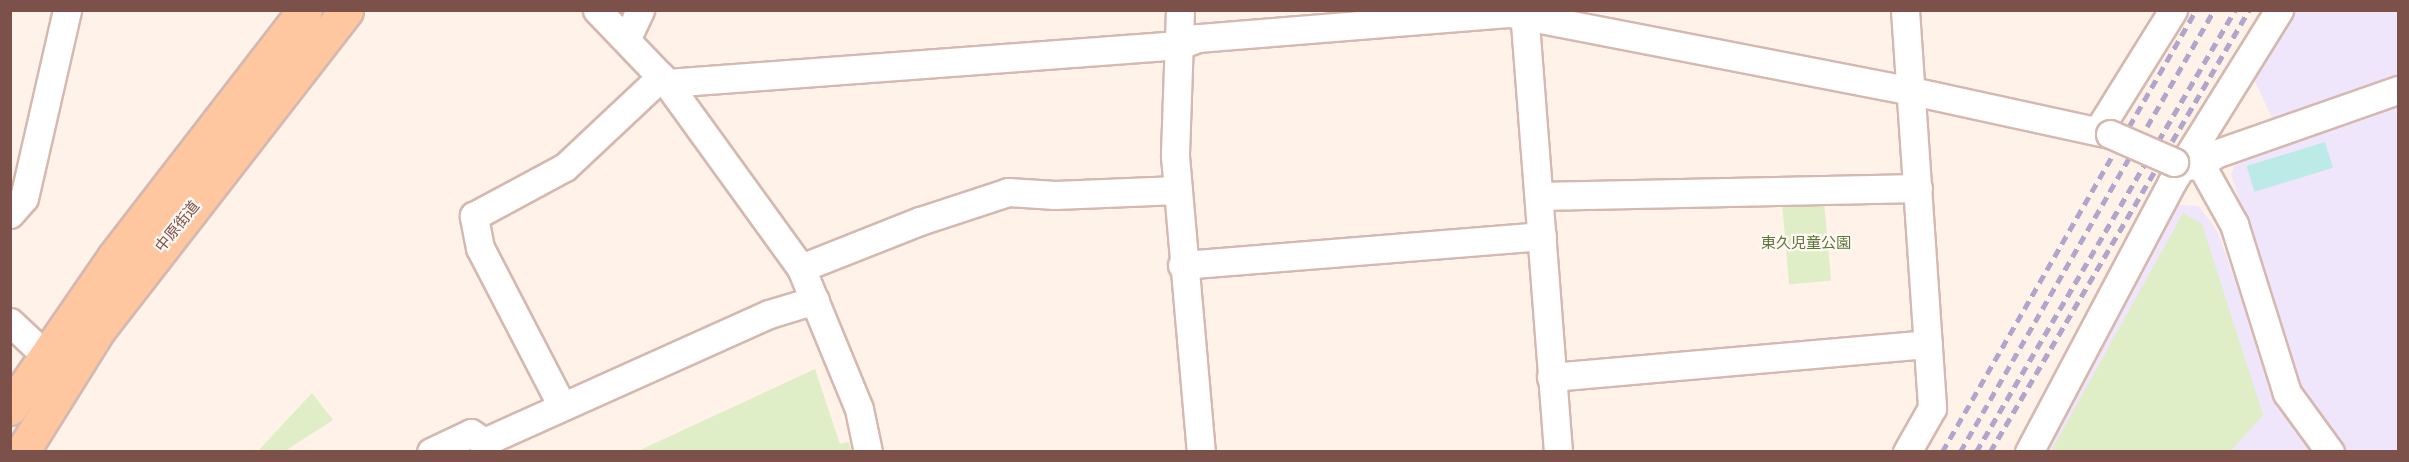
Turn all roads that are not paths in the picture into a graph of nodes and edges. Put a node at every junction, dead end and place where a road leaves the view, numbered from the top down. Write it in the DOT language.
graph roads {
  1 [pos="68,10"];
  2 [pos="305,10"];
  3 [pos="346,10"];
  4 [pos="597,10"];
  5 [pos="640,10"];
  6 [pos="1180,10"];
  7 [pos="1905,10"];
  8 [pos="2172,10"];
  9 [pos="2279,10"];
  10 [pos="1525,13"];
  11 [pos="627,38"];
  12 [pos="1179,45"];
  13 [pos="664,80"];
  14 [pos="2398,90"];
  15 [pos="1912,91"];
  16 [pos="2105,132"];
  17 [pos="2186,164"];
  18 [pos="1918,188"];
  19 [pos="1178,190"];
  20 [pos="1540,196"];
  21 [pos="10,214"];
  22 [pos="1542,236"];
  23 [pos="1182,265"];
  24 [pos="801,268"];
  25 [pos="815,300"];
  26 [pos="10,322"];
  27 [pos="1928,345"];
  28 [pos="45,355"];
  29 [pos="1551,377"];
  30 [pos="562,406"];
  31 [pos="10,408"];
  32 [pos="486,447"];
  33 [pos="22,452"];
  34 [pos="431,452"];
  35 [pos="868,452"];
  36 [pos="1202,452"];
  37 [pos="1558,452"];
  38 [pos="1907,452"];
  39 [pos="2029,452"];
  40 [pos="2330,452"];
  1 -- 21 [label="street"];
  2 -- 28 [label="main road, 中原街道"];
  3 -- 33 [label="main road, 中原街道"];
  4 -- 11 [label="street"];
  5 -- 11 [label="street"];
  6 -- 12 [label="street"];
  7 -- 15 [label="street"];
  8 -- 16 [label="street"];
  9 -- 17 [label="street"];
  10 -- 12 [label="street"];
  10 -- 15 [label="street"];
  10 -- 20 [label="street"];
  11 -- 13 [label="street"];
  12 -- 13 [label="street"];
  12 -- 19 [label="street"];
  13 -- 24 [label="street"];
  13 -- 30 [label="street"];
  14 -- 17 [label="street"];
  15 -- 16 [label="street"];
  15 -- 18 [label="street"];
  16 -- 17 [label="street, bridge"];
  17 -- 39 [label="street"];
  17 -- 40 [label="street"];
  18 -- 20 [label="street"];
  18 -- 27 [label="street"];
  19 -- 23 [label="street"];
  19 -- 24 [label="street"];
  20 -- 22 [label="street"];
  22 -- 23 [label="street"];
  22 -- 29 [label="street"];
  23 -- 36 [label="street"];
  24 -- 25 [label="street"];
  25 -- 30 [label="street"];
  25 -- 35 [label="street"];
  26 -- 28 [label="street"];
  27 -- 29 [label="street"];
  27 -- 38 [label="street"];
  28 -- 31 [label="main road, 中原街道"];
  29 -- 37 [label="street"];
  30 -- 32 [label="street"];
  32 -- 34 [label="street"];
}
